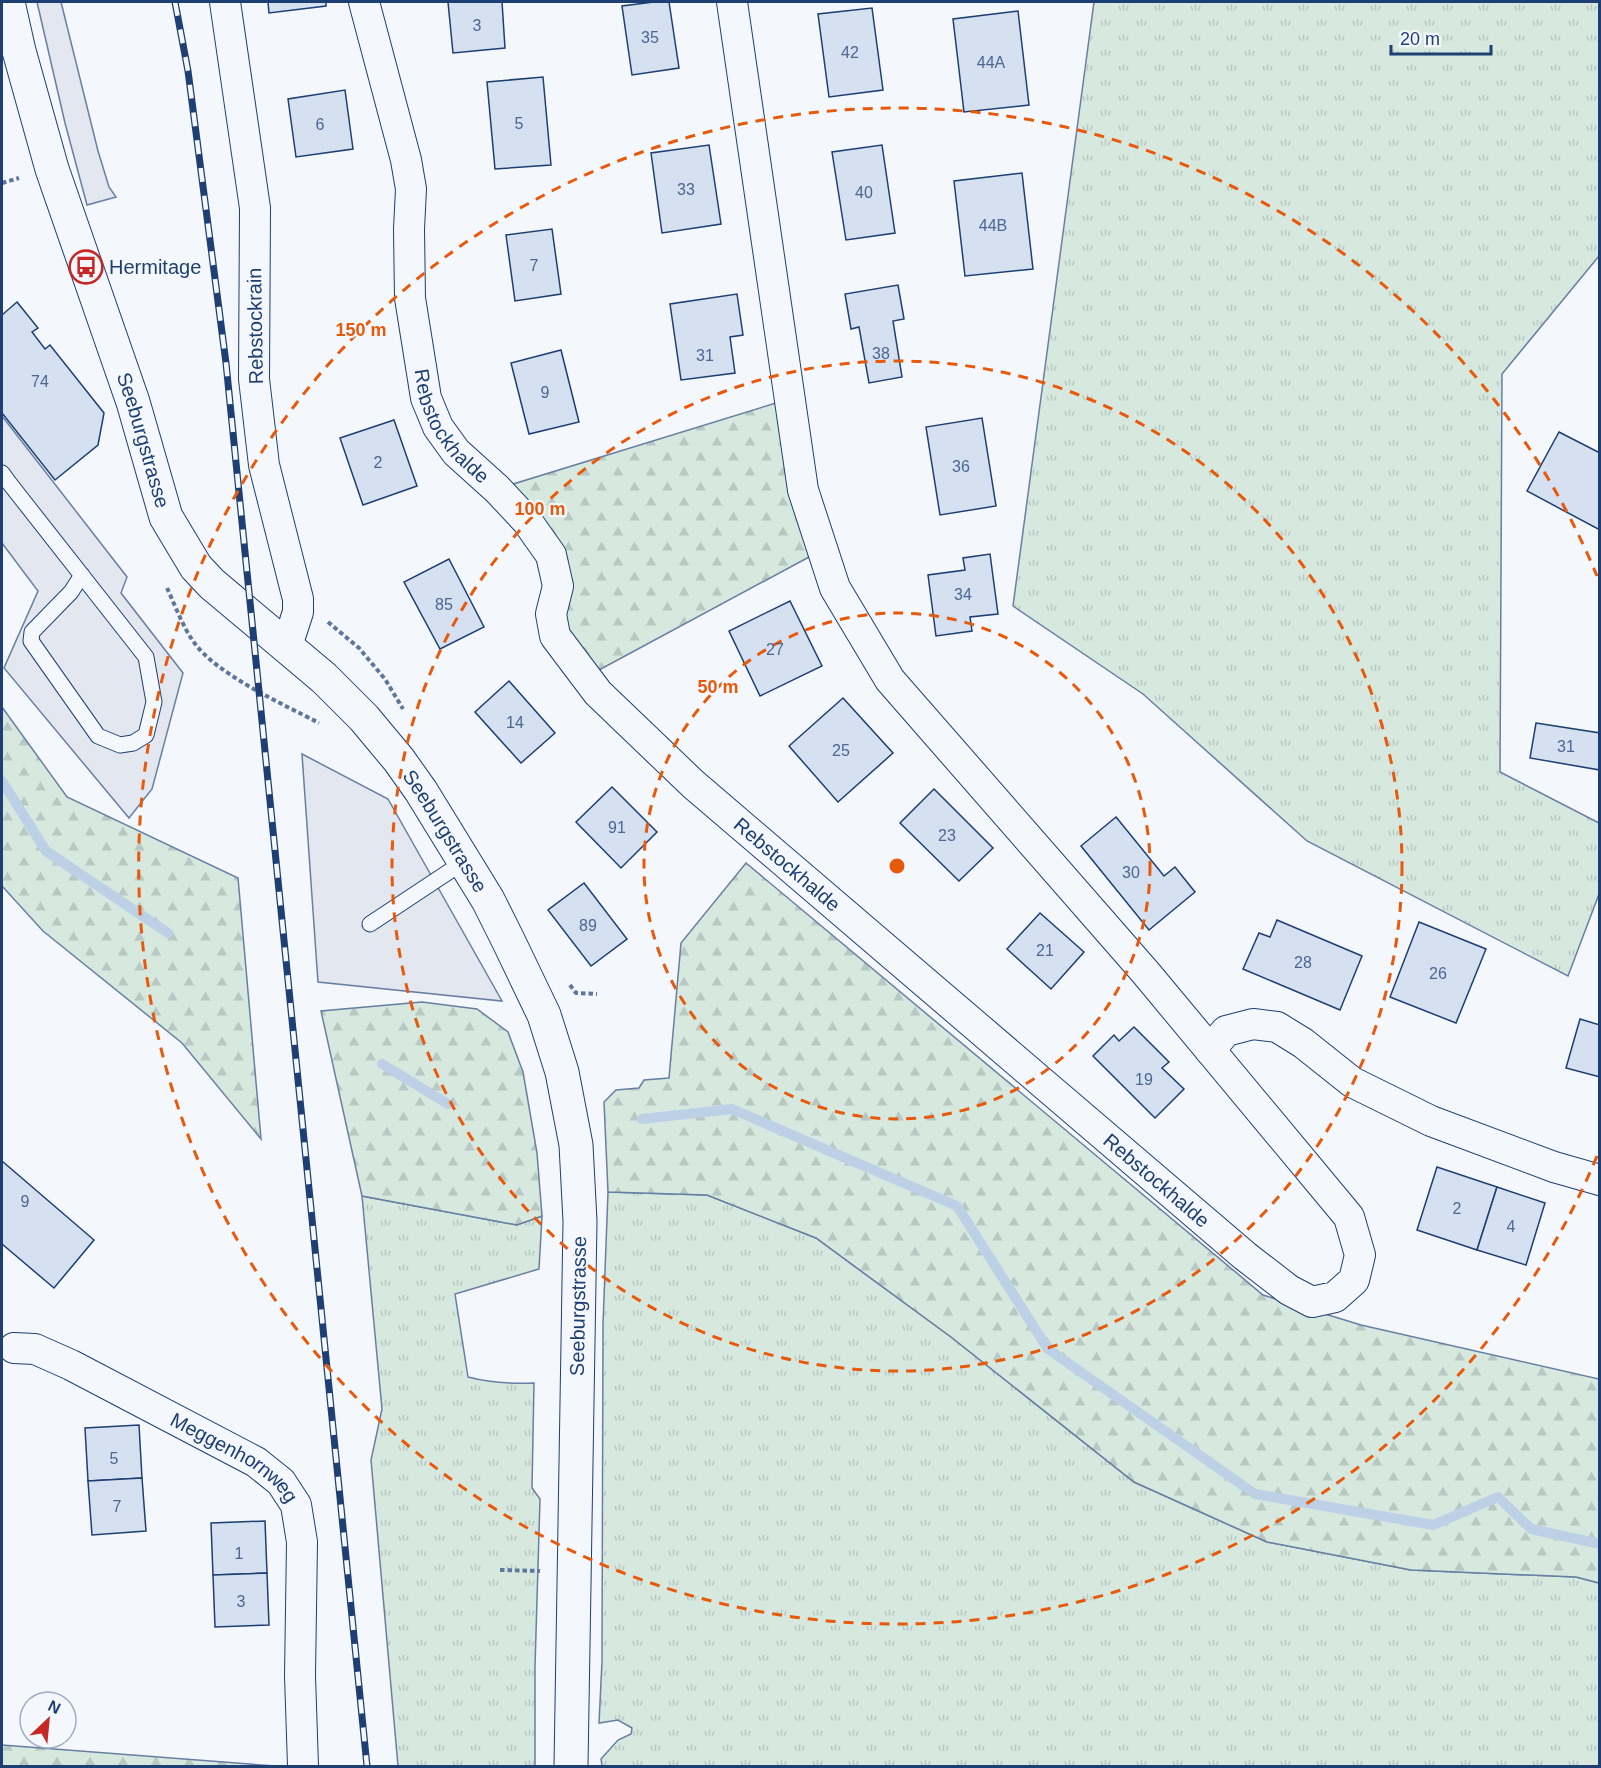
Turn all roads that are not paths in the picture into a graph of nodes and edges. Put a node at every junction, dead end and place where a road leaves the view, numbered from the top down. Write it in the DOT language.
graph roads {
  1 [pos="9,2"];
  2 [pos="225,2"];
  3 [pos="364,2"];
  4 [pos="732,2"];
  5 [pos="10,53"];
  6 [pos="2,473"];
  7 [pos="82,575"];
  8 [pos="286,646"];
  9 [pos="465,861"];
  10 [pos="370,924"];
  11 [pos="1210,1050"];
  12 [pos="1599,1180"];
  13 [pos="8,1347"];
  14 [pos="303,1767"];
  15 [pos="572,1767"];
  1 -- 5 [label="main road, Seeburgstrasse"];
  2 -- 8 [label="street, Rebstockrain"];
  3 -- 11 [label="street, Rebstockhalde"];
  4 -- 11 [label="street, Rebstockhalde"];
  5 -- 8 [label="main road, Seeburgstrasse"];
  6 -- 7 [label="lane"];
  7 -- 7 [label="lane"];
  8 -- 9 [label="main road, Seeburgstrasse"];
  9 -- 10 [label="lane"];
  9 -- 15 [label="main road, Seeburgstrasse"];
  11 -- 12 [label="street"];
  13 -- 14 [label="street, Meggenhornweg"];
}
